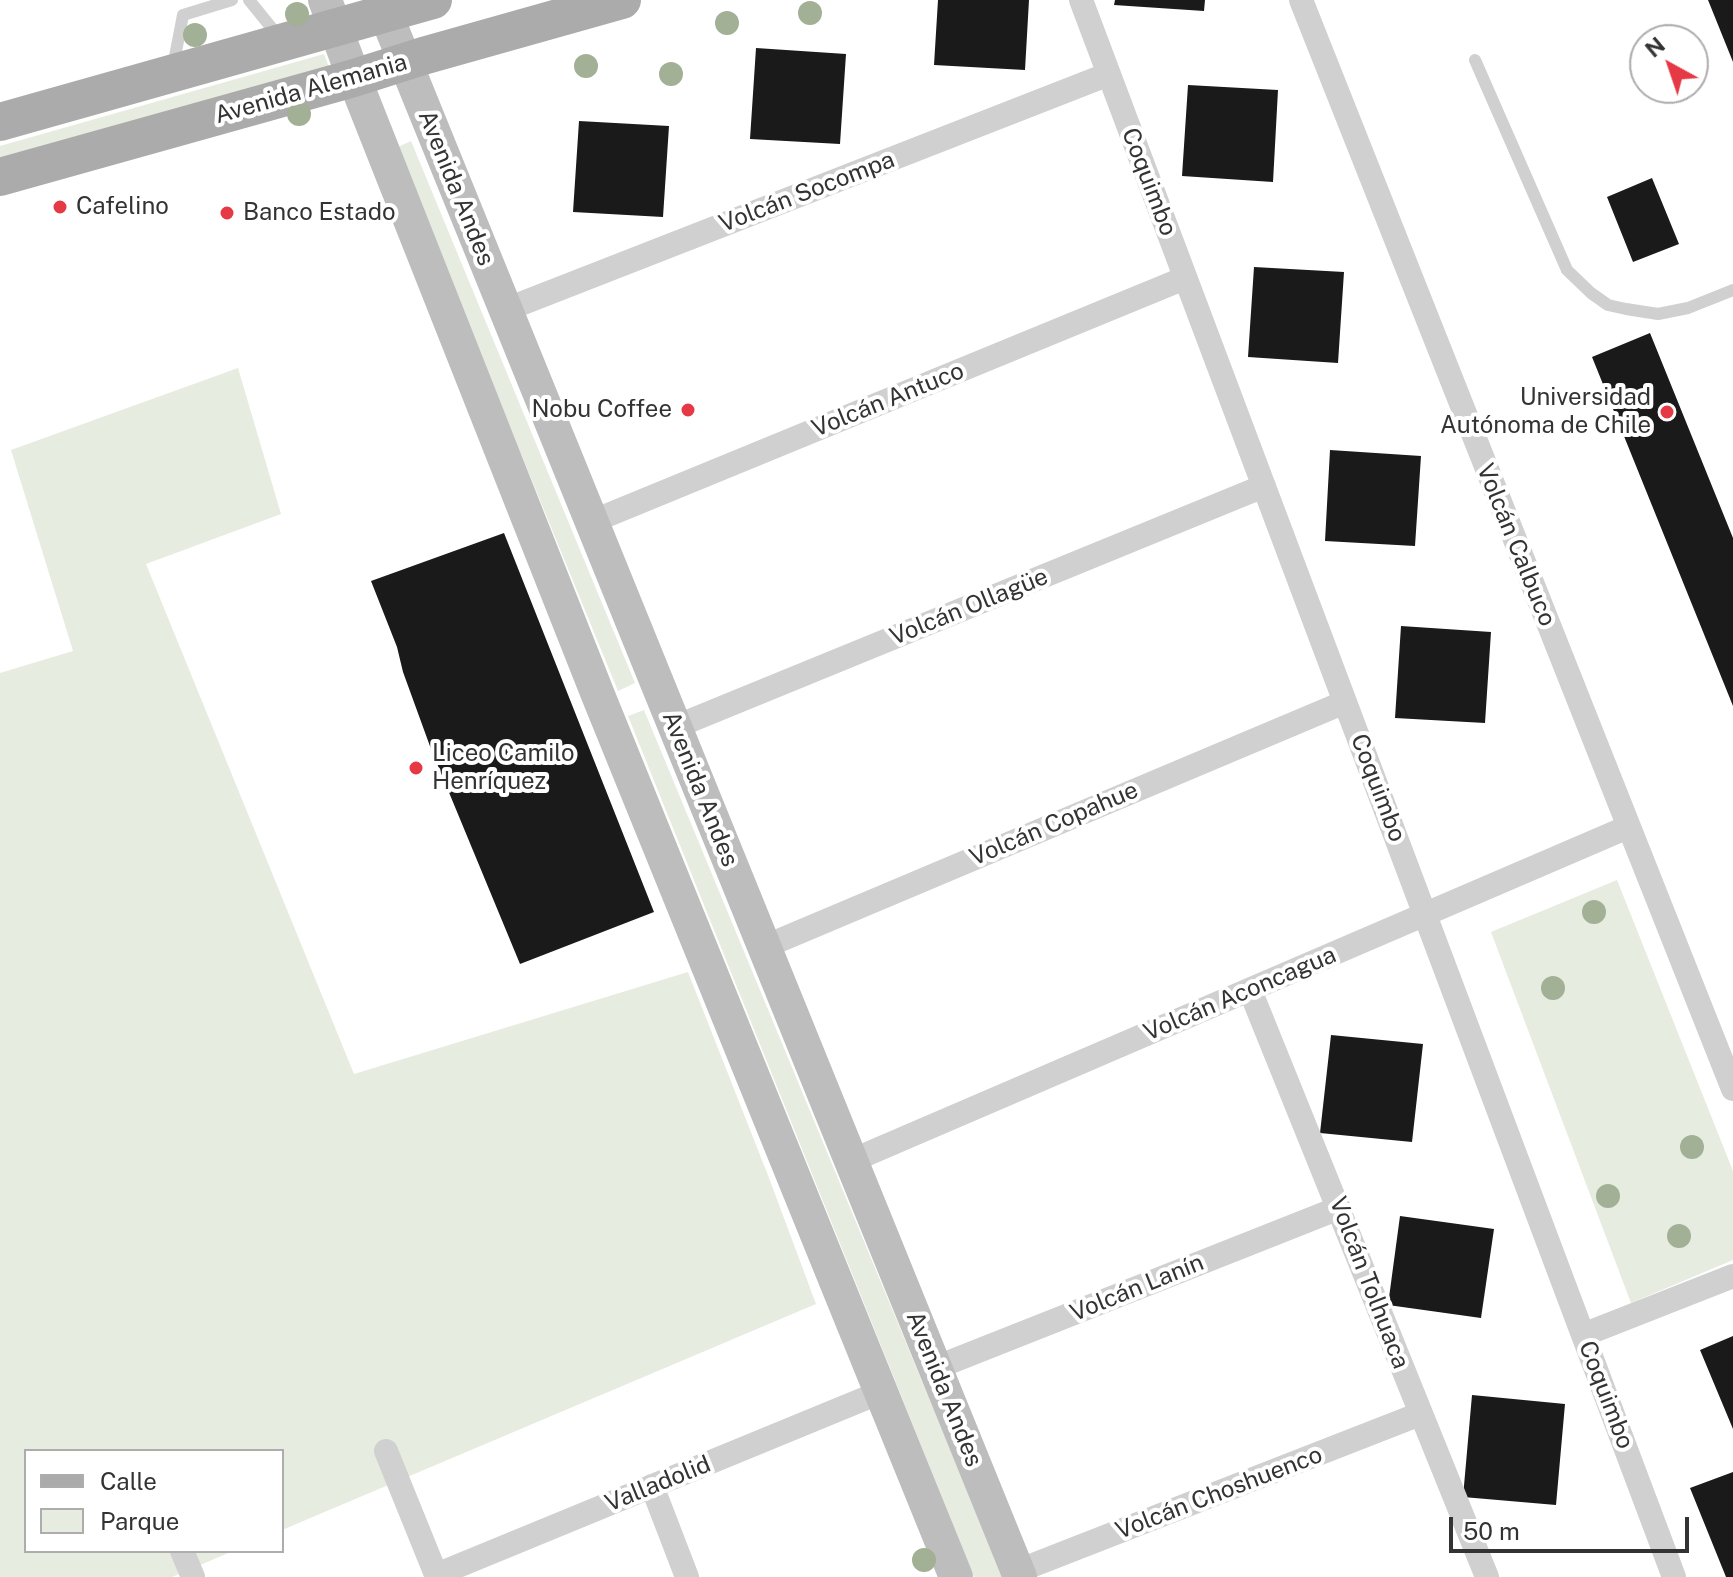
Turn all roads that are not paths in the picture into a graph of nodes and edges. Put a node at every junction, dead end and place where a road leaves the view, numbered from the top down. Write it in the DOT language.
graph roads {
  1 [pos="232,0"];
  2 [pos="249,0"];
  3 [pos="433,0"];
  4 [pos="622,0"];
  5 [pos="1081,0"];
  6 [pos="1301,0"];
  7 [pos="382,7"];
  8 [pos="331,14"];
  9 [pos="284,43"];
  10 [pos="1475,60"];
  11 [pos="404,62"];
  12 [pos="171,74"];
  13 [pos="1109,74"];
  14 [pos="354,78"];
  15 [pos="0,122"];
  16 [pos="0,177"];
  17 [pos="1185,278"];
  18 [pos="1733,290"];
  19 [pos="505,310"];
  20 [pos="1264,486"];
  21 [pos="591,522"];
  22 [pos="1345,702"];
  23 [pos="675,727"];
  24 [pos="1628,827"];
  25 [pos="1425,914"];
  26 [pos="764,947"];
  27 [pos="1250,990"];
  28 [pos="1733,1089"];
  29 [pos="851,1161"];
  30 [pos="1339,1208"];
  31 [pos="1733,1276"];
  32 [pos="1583,1335"];
  33 [pos="935,1368"];
  34 [pos="881,1392"];
  35 [pos="1420,1414"];
  36 [pos="386,1451"];
  37 [pos="652,1486"];
  38 [pos="183,1553"];
  39 [pos="1019,1574"];
  40 [pos="436,1576"];
  41 [pos="193,1577"];
  42 [pos="687,1577"];
  43 [pos="956,1577"];
  44 [pos="1487,1577"];
  45 [pos="1674,1577"];
  1 -- 12 [label="lane"];
  2 -- 9 [label="lane"];
  3 -- 7 [label="main road"];
  4 -- 11 [label="main road, Avenida Alemania"];
  5 -- 13 [label="street, Coquimbo"];
  6 -- 24 [label="street, Volcán Calbuco"];
  7 -- 8 [label="main road"];
  7 -- 11 [label="main road, Avenida Andes"];
  8 -- 9 [label="main road"];
  8 -- 14 [label="main road"];
  9 -- 12 [label="main road"];
  10 -- 18 [label="lane"];
  11 -- 14 [label="main road, Avenida Alemania"];
  11 -- 19 [label="main road, Avenida Andes"];
  12 -- 15 [label="main road"];
  13 -- 17 [label="street, Coquimbo"];
  13 -- 19 [label="street, Volcán Socompa"];
  14 -- 16 [label="main road, Avenida Alemania"];
  14 -- 34 [label="main road"];
  17 -- 20 [label="street, Coquimbo"];
  17 -- 21 [label="street, Volcán Antuco"];
  19 -- 21 [label="main road, Avenida Andes"];
  20 -- 22 [label="street, Coquimbo"];
  20 -- 23 [label="street, Volcán Ollagüe"];
  21 -- 23 [label="main road, Avenida Andes"];
  22 -- 25 [label="street, Coquimbo"];
  22 -- 26 [label="street, Volcán Copahue"];
  23 -- 26 [label="main road, Avenida Andes"];
  24 -- 25 [label="street, Volcán Aconcagua"];
  24 -- 28 [label="street, Volcán Calbuco"];
  25 -- 27 [label="street, Volcán Aconcagua"];
  25 -- 32 [label="street, Coquimbo"];
  26 -- 29 [label="main road, Avenida Andes"];
  27 -- 29 [label="street, Volcán Aconcagua"];
  27 -- 30 [label="street, Volcán Tolhuaca"];
  29 -- 33 [label="main road, Avenida Andes"];
  30 -- 33 [label="street, Volcán Lanín"];
  30 -- 35 [label="street, Volcán Tolhuaca"];
  31 -- 32 [label="street"];
  32 -- 45 [label="street, Coquimbo"];
  33 -- 39 [label="main road, Avenida Andes"];
  34 -- 37 [label="street, Valladolid"];
  34 -- 43 [label="main road"];
  35 -- 39 [label="street, Volcán Choshuenco"];
  35 -- 44 [label="street, Volcán Tolhuaca"];
  36 -- 40 [label="street"];
  37 -- 40 [label="street, Valladolid"];
  37 -- 42 [label="street"];
  38 -- 41 [label="street"];
}
